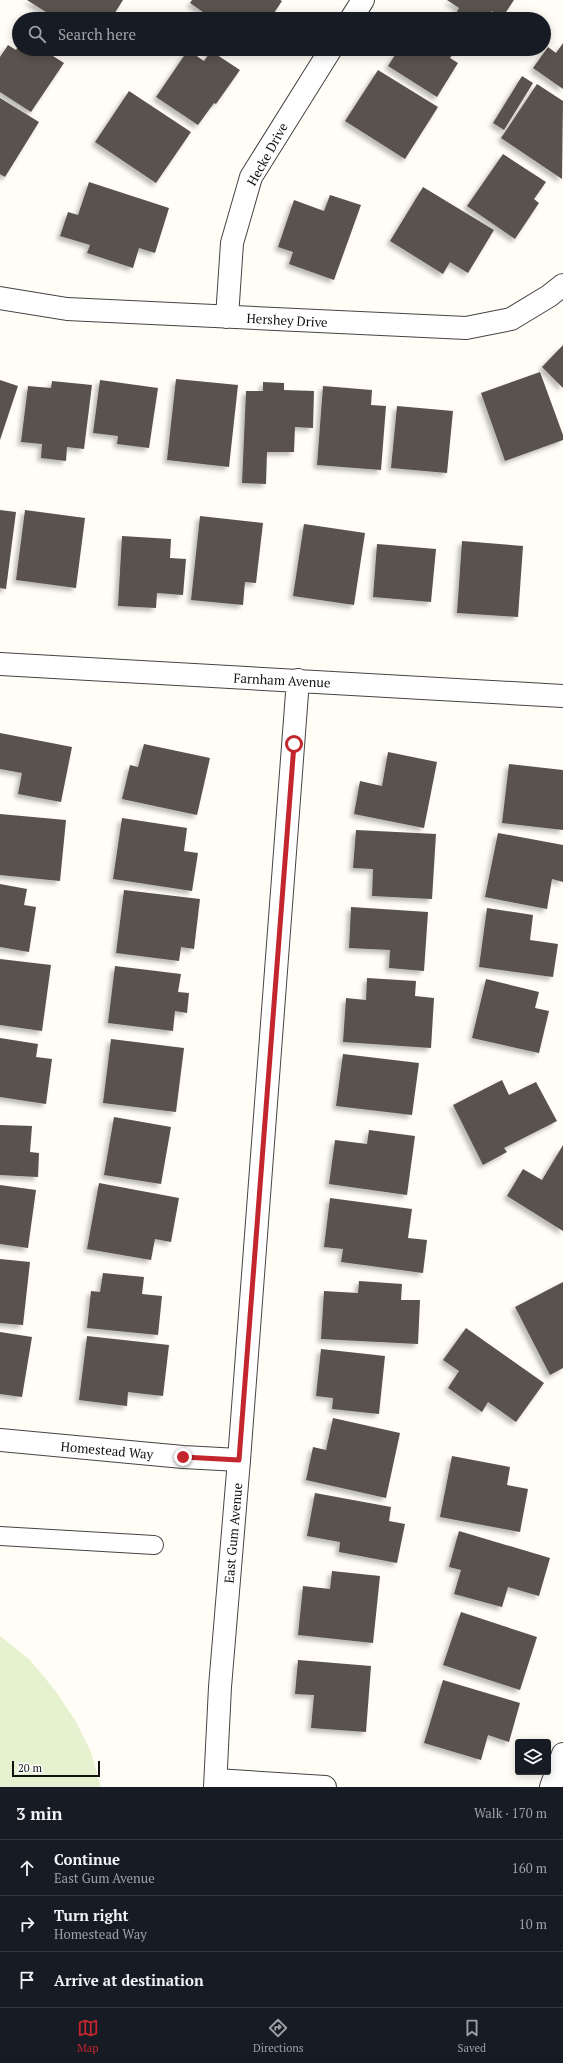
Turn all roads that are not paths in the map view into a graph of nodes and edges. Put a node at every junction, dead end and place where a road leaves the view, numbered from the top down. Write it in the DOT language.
graph roads {
  1 [pos="363,0"];
  2 [pos="355,12"];
  3 [pos="327,56"];
  4 [pos="563,285"];
  5 [pos="0,298"];
  6 [pos="228,317"];
  7 [pos="0,664"];
  8 [pos="298,680"];
  9 [pos="563,696"];
  10 [pos="0,1440"];
  11 [pos="239,1460"];
  12 [pos="0,1536"];
  13 [pos="154,1545"];
  14 [pos="563,1754"];
  15 [pos="215,1783"];
  16 [pos="325,1787"];
  17 [pos="551,1787"];
  1 -- 2 [label="street"];
  3 -- 6 [label="street, Hecke Drive"];
  4 -- 6 [label="street, Hershey Drive"];
  5 -- 6 [label="street, Hershey Drive"];
  7 -- 8 [label="street, Farnham Avenue"];
  8 -- 9 [label="street, Farnham Avenue"];
  8 -- 11 [label="street, East Gum Avenue"];
  10 -- 11 [label="street, Homestead Way"];
  11 -- 15 [label="street, East Gum Avenue"];
  12 -- 13 [label="lane"];
  14 -- 17 [label="street"];
  15 -- 16 [label="street"];
}
